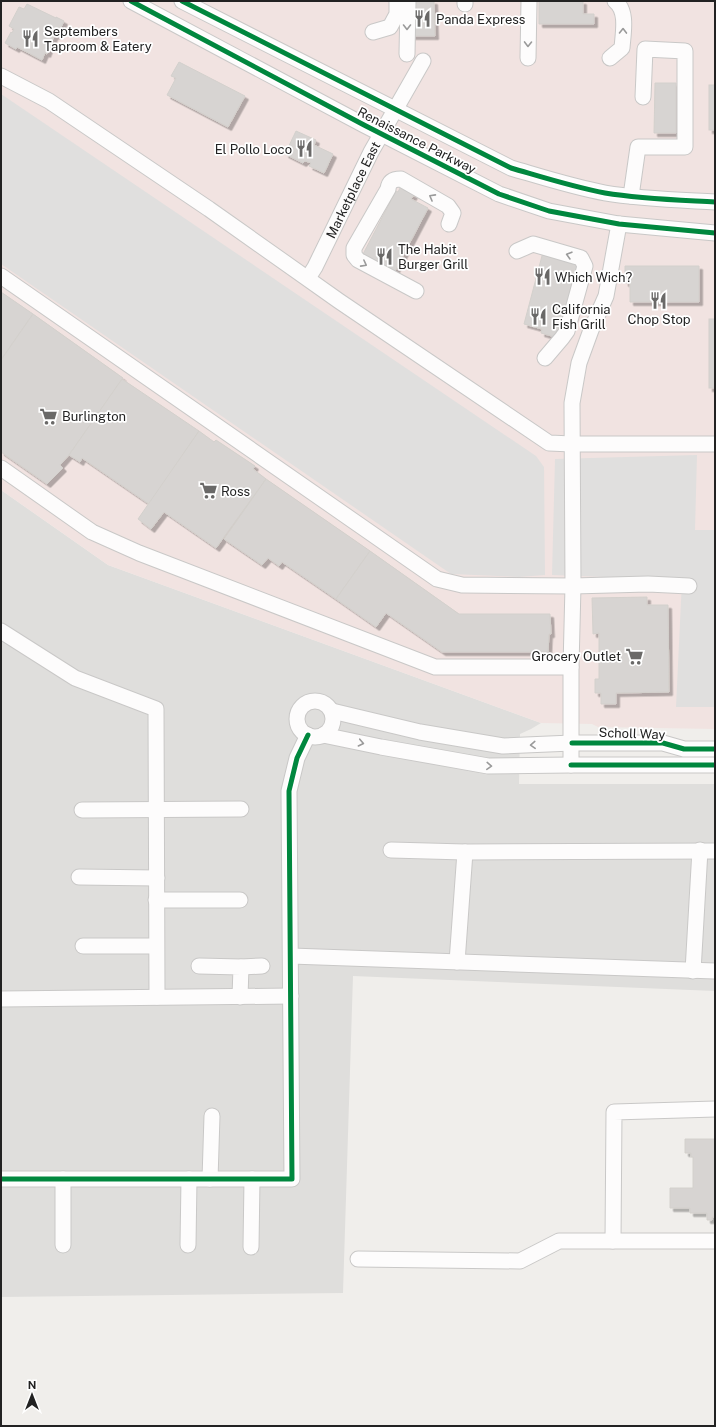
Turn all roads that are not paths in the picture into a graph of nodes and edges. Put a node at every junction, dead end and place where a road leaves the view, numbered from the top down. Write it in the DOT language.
graph roads {
  1 [pos="131,1"];
  2 [pos="182,1"];
  3 [pos="397,1"];
  4 [pos="408,1"];
  5 [pos="529,1"];
  6 [pos="615,1"];
  7 [pos="373,32"];
  8 [pos="407,54"];
  9 [pos="528,58"];
  10 [pos="610,58"];
  11 [pos="423,61"];
  12 [pos="1,76"];
  13 [pos="644,97"];
  14 [pos="395,108"];
  15 [pos="381,133"];
  16 [pos="631,196"];
  17 [pos="715,202"];
  18 [pos="449,224"];
  19 [pos="618,224"];
  20 [pos="715,233"];
  21 [pos="518,251"];
  22 [pos="1,276"];
  23 [pos="308,278"];
  24 [pos="416,291"];
  25 [pos="545,358"];
  26 [pos="572,444"];
  27 [pos="715,444"];
  28 [pos="1,468"];
  29 [pos="573,586"];
  30 [pos="689,586"];
  31 [pos="1,631"];
  32 [pos="571,667"];
  33 [pos="332,711"];
  34 [pos="388,724"];
  35 [pos="308,735"];
  36 [pos="323,735"];
  37 [pos="572,743"];
  38 [pos="381,747"];
  39 [pos="715,749"];
  40 [pos="571,765"];
  41 [pos="715,765"];
  42 [pos="241,809"];
  43 [pos="82,810"];
  44 [pos="156,810"];
  45 [pos="391,850"];
  46 [pos="708,851"];
  47 [pos="465,852"];
  48 [pos="80,877"];
  49 [pos="157,878"];
  50 [pos="156,900"];
  51 [pos="240,900"];
  52 [pos="83,946"];
  53 [pos="156,946"];
  54 [pos="291,956"];
  55 [pos="457,962"];
  56 [pos="199,966"];
  57 [pos="262,966"];
  58 [pos="241,967"];
  59 [pos="693,971"];
  60 [pos="715,971"];
  61 [pos="291,996"];
  62 [pos="157,997"];
  63 [pos="240,997"];
  64 [pos="1,999"];
  65 [pos="715,1109"];
  66 [pos="212,1116"];
  67 [pos="1,1179"];
  68 [pos="63,1179"];
  69 [pos="189,1179"];
  70 [pos="210,1179"];
  71 [pos="252,1179"];
  72 [pos="613,1241"];
  73 [pos="715,1241"];
  74 [pos="63,1245"];
  75 [pos="188,1245"];
  76 [pos="251,1247"];
  77 [pos="358,1259"];
  1 -- 15 [label="street, Renaissance Parkway"];
  2 -- 14 [label="street, Renaissance Parkway"];
  3 -- 7 [label="street"];
  4 -- 8 [label="street, one-way"];
  5 -- 9 [label="street, one-way"];
  10 -- 6 [label="street, one-way"];
  11 -- 14 [label="street, Marketplace East"];
  12 -- 23 [label="street"];
  13 -- 16 [label="street"];
  14 -- 15 [label="street, Marketplace East"];
  14 -- 16 [label="street, Renaissance Parkway"];
  15 -- 19 [label="street, Renaissance Parkway"];
  15 -- 23 [label="street, Marketplace East"];
  16 -- 17 [label="street, Renaissance Parkway"];
  18 -- 24 [label="street, one-way"];
  19 -- 20 [label="street, Renaissance Parkway"];
  19 -- 26 [label="street"];
  25 -- 21 [label="street, one-way"];
  22 -- 29 [label="street"];
  23 -- 26 [label="street"];
  26 -- 27 [label="street"];
  26 -- 29 [label="street"];
  28 -- 32 [label="street"];
  29 -- 30 [label="street"];
  29 -- 32 [label="street"];
  31 -- 44 [label="street"];
  32 -- 37 [label="street"];
  33 -- 34 [label="street, Scholl Way"];
  33 -- 35 [label="street"];
  33 -- 36 [label="street"];
  37 -- 34 [label="street, Scholl Way, one-way"];
  34 -- 38 [label="street"];
  35 -- 36 [label="street"];
  35 -- 54 [label="street"];
  36 -- 38 [label="street, one-way"];
  37 -- 39 [label="street, Scholl Way"];
  37 -- 40 [label="street"];
  38 -- 40 [label="street, one-way"];
  40 -- 41 [label="street"];
  42 -- 44 [label="street"];
  43 -- 44 [label="street"];
  44 -- 49 [label="street"];
  45 -- 47 [label="street"];
  46 -- 47 [label="street"];
  46 -- 59 [label="street"];
  47 -- 55 [label="street"];
  48 -- 49 [label="street"];
  49 -- 50 [label="street"];
  50 -- 51 [label="street"];
  50 -- 53 [label="street"];
  52 -- 53 [label="street"];
  53 -- 62 [label="street"];
  54 -- 55 [label="street"];
  54 -- 61 [label="street"];
  55 -- 59 [label="street"];
  56 -- 58 [label="street"];
  57 -- 58 [label="street"];
  58 -- 63 [label="street"];
  59 -- 60 [label="street"];
  61 -- 63 [label="street"];
  61 -- 71 [label="street"];
  62 -- 63 [label="street"];
  62 -- 64 [label="street"];
  65 -- 72 [label="street"];
  66 -- 70 [label="street"];
  67 -- 68 [label="street"];
  68 -- 69 [label="street"];
  68 -- 74 [label="street"];
  69 -- 70 [label="street"];
  69 -- 75 [label="street"];
  70 -- 71 [label="street"];
  71 -- 76 [label="street"];
  72 -- 73 [label="street"];
  72 -- 77 [label="street"];
}
